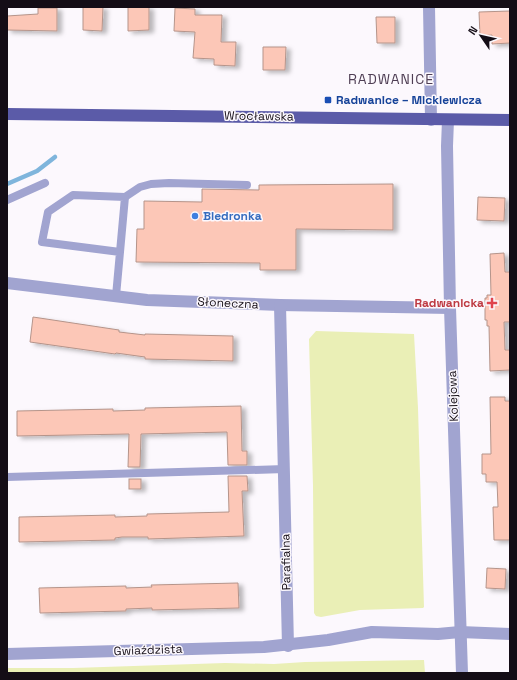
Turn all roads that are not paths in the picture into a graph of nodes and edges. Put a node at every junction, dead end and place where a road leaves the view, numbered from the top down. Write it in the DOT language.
graph roads {
  1 [pos="429,7"];
  2 [pos="7,114"];
  3 [pos="431,120"];
  4 [pos="448,120"];
  5 [pos="510,120"];
  6 [pos="45,183"];
  7 [pos="247,185"];
  8 [pos="125,198"];
  9 [pos="7,200"];
  10 [pos="120,252"];
  11 [pos="7,283"];
  12 [pos="116,296"];
  13 [pos="280,305"];
  14 [pos="450,308"];
  15 [pos="285,470"];
  16 [pos="7,477"];
  17 [pos="460,632"];
  18 [pos="510,634"];
  19 [pos="288,646"];
  20 [pos="7,654"];
  21 [pos="462,673"];
  1 -- 3 [label="street"];
  2 -- 3 [label="main road, Wrocławska"];
  3 -- 4 [label="main road, Wrocławska"];
  4 -- 5 [label="main road, Wrocławska"];
  4 -- 14 [label="street, Kolejowa"];
  6 -- 9 [label="lane"];
  7 -- 8 [label="lane"];
  8 -- 10 [label="lane"];
  8 -- 10 [label="lane"];
  10 -- 12 [label="lane"];
  11 -- 12 [label="street, Słoneczna"];
  12 -- 13 [label="street, Słoneczna"];
  13 -- 14 [label="street, Słoneczna"];
  13 -- 15 [label="street, Parafialna"];
  14 -- 17 [label="street, Kolejowa"];
  15 -- 16 [label="lane"];
  15 -- 19 [label="street, Parafialna"];
  17 -- 18 [label="street"];
  17 -- 19 [label="street"];
  17 -- 21 [label="street, Kolejowa"];
  19 -- 20 [label="street, Gwiaździsta"];
}
